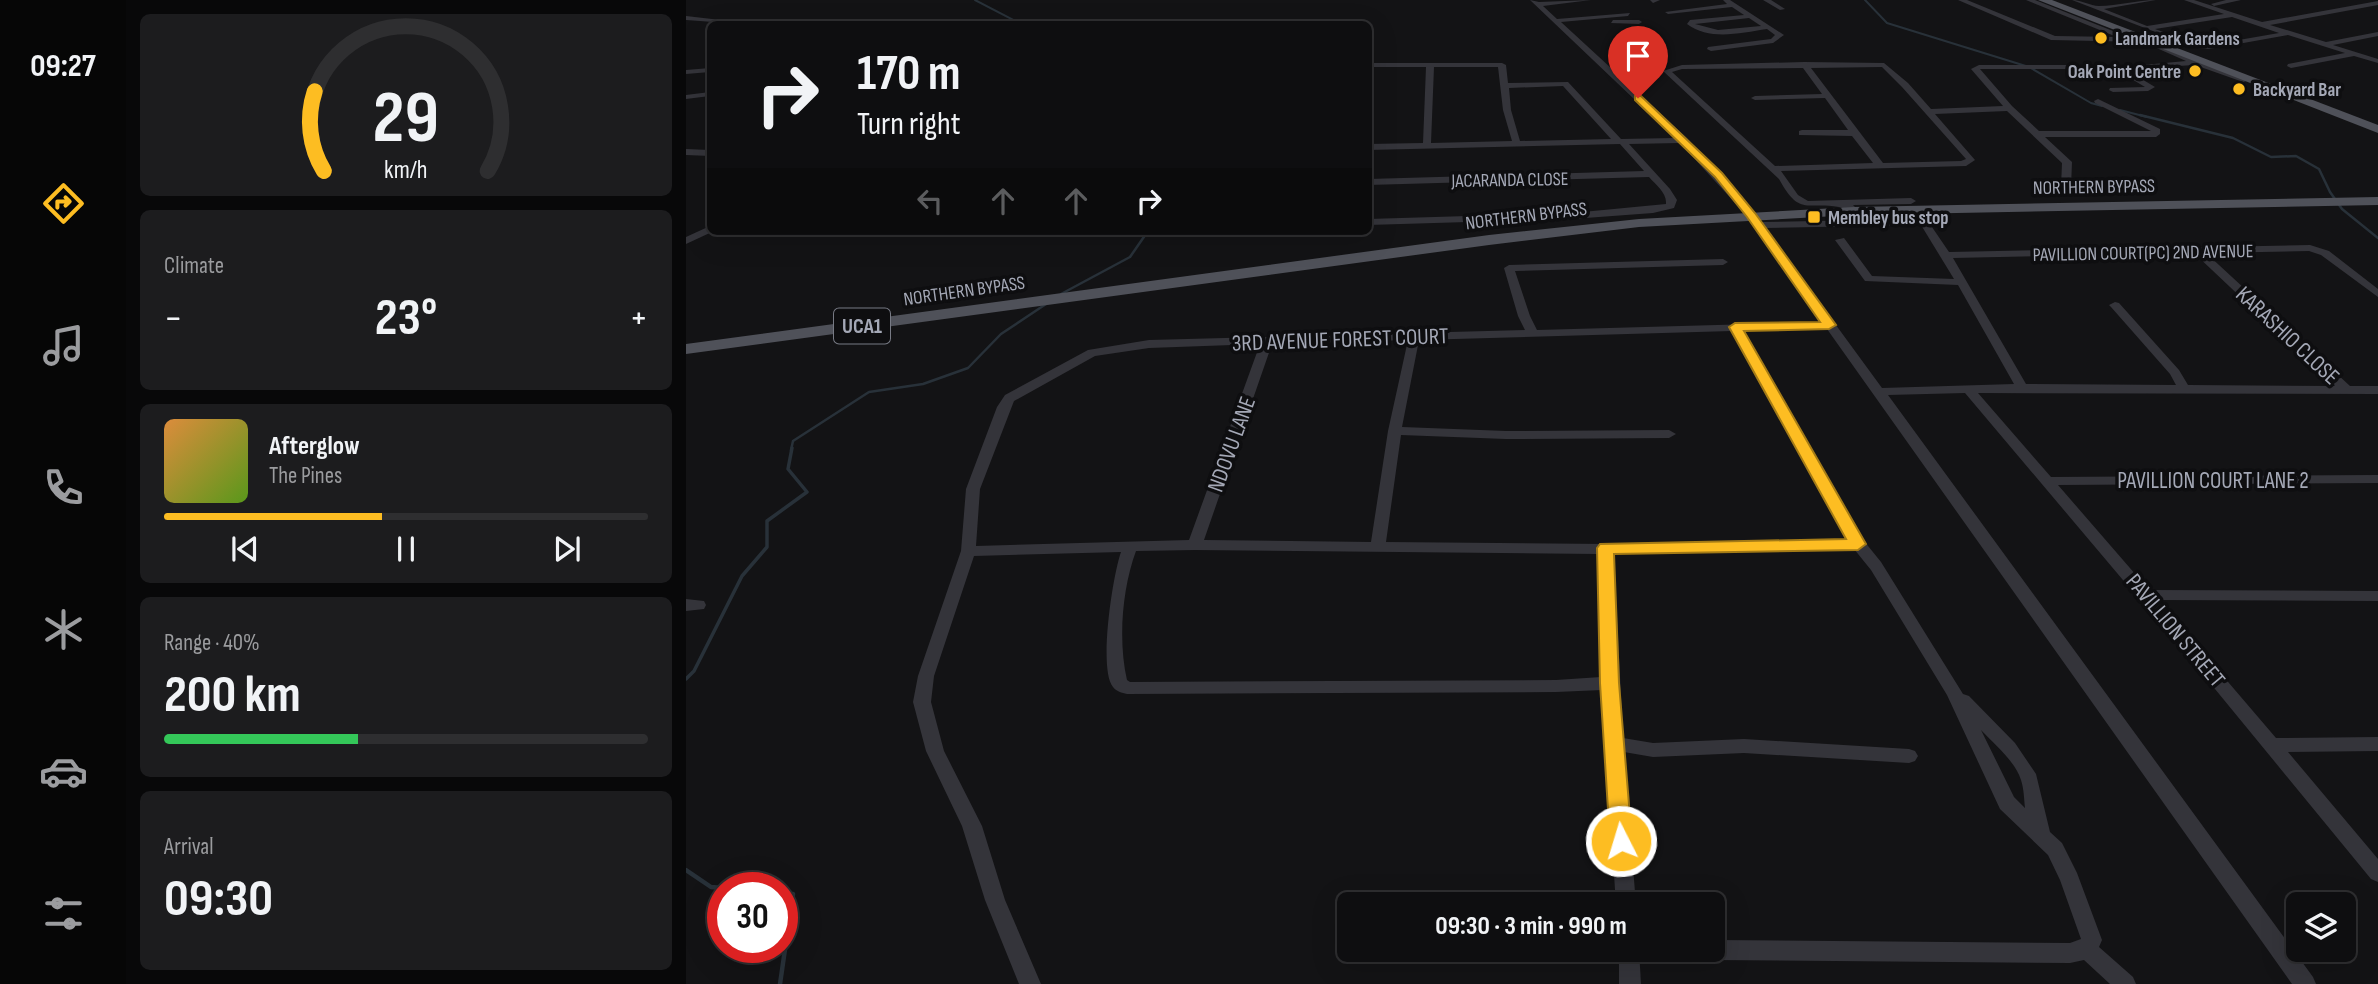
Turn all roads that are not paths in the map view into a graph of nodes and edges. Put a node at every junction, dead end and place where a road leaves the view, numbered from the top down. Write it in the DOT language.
graph roads {
  1 [pos="1588,0"];
  2 [pos="1766,0"];
  3 [pos="1961,0"];
  4 [pos="2029,0"];
  5 [pos="2043,0"];
  6 [pos="2057,0"];
  7 [pos="2075,0"];
  8 [pos="2153,0"];
  9 [pos="2187,0"];
  10 [pos="2238,0"];
  11 [pos="1535,2"];
  12 [pos="1729,2"];
  13 [pos="2378,3"];
  14 [pos="2214,4"];
  15 [pos="1782,9"];
  16 [pos="1668,12"];
  17 [pos="2088,12"];
  18 [pos="2230,15"];
  19 [pos="1750,16"];
  20 [pos="686,18"];
  21 [pos="1570,20"];
  22 [pos="712,21"];
  23 [pos="1555,21"];
  24 [pos="2262,24"];
  25 [pos="1769,27"];
  26 [pos="2138,33"];
  27 [pos="2288,33"];
  28 [pos="2378,34"];
  29 [pos="2146,40"];
  30 [pos="2324,44"];
  31 [pos="2202,47"];
  32 [pos="1712,49"];
  33 [pos="2186,49"];
  34 [pos="2354,53"];
  35 [pos="2378,61"];
  36 [pos="2196,63"];
  37 [pos="1804,64"];
  38 [pos="1372,65"];
  39 [pos="1430,65"];
  40 [pos="2291,66"];
  41 [pos="2115,67"];
  42 [pos="707,70"];
  43 [pos="686,72"];
  44 [pos="2254,80"];
  45 [pos="1503,86"];
  46 [pos="2113,90"];
  47 [pos="707,94"];
  48 [pos="1828,96"];
  49 [pos="686,97"];
  50 [pos="1755,98"];
  51 [pos="2098,101"];
  52 [pos="2009,108"];
  53 [pos="1930,112"];
  54 [pos="2378,123"];
  55 [pos="2378,129"];
  56 [pos="1802,133"];
  57 [pos="1854,133"];
  58 [pos="2038,134"];
  59 [pos="1684,140"];
  60 [pos="1620,141"];
  61 [pos="1517,144"];
  62 [pos="1427,146"];
  63 [pos="1372,147"];
  64 [pos="707,153"];
  65 [pos="688,154"];
  66 [pos="1880,166"];
  67 [pos="1773,169"];
  68 [pos="1651,174"];
  69 [pos="1372,182"];
  70 [pos="2066,187"];
  71 [pos="2378,201"];
  72 [pos="1849,208"];
  73 [pos="1917,211"];
  74 [pos="1754,220"];
  75 [pos="1372,222"];
  76 [pos="707,230"];
  77 [pos="1840,240"];
  78 [pos="686,241"];
  79 [pos="2198,251"];
  80 [pos="1946,255"];
  81 [pos="1723,262"];
  82 [pos="1961,282"];
  83 [pos="2378,295"];
  84 [pos="2115,305"];
  85 [pos="1829,325"];
  86 [pos="1735,327"];
  87 [pos="1533,334"];
  88 [pos="1414,338"];
  89 [pos="1267,342"];
  90 [pos="686,349"];
  91 [pos="2022,388"];
  92 [pos="2185,389"];
  93 [pos="1969,390"];
  94 [pos="2378,390"];
  95 [pos="2348,391"];
  96 [pos="1877,392"];
  97 [pos="1395,431"];
  98 [pos="1669,434"];
  99 [pos="2378,479"];
  100 [pos="2049,481"];
  101 [pos="969,544"];
  102 [pos="1858,544"];
  103 [pos="1195,545"];
  104 [pos="1378,545"];
  105 [pos="1131,546"];
  106 [pos="1606,548"];
  107 [pos="2146,595"];
  108 [pos="2378,596"];
  109 [pos="1610,683"];
  110 [pos="1954,693"];
  111 [pos="1616,744"];
  112 [pos="2378,744"];
  113 [pos="2272,745"];
  114 [pos="1909,756"];
  115 [pos="2042,836"];
  116 [pos="2378,873"];
  117 [pos="1625,892"];
  118 [pos="2087,949"];
  119 [pos="1725,950"];
  120 [pos="1629,962"];
  121 [pos="1030,984"];
  122 [pos="1630,984"];
  123 [pos="2125,984"];
  124 [pos="2305,984"];
  1 -- 11 [label="street"];
  2 -- 15 [label="street"];
  3 -- 26 [label="street"];
  4 -- 17 [label="street"];
  5 -- 17 [label="main road"];
  6 -- 17 [label="main road"];
  7 -- 17 [label="street"];
  8 -- 17 [label="street"];
  9 -- 18 [label="street"];
  10 -- 14 [label="street"];
  11 -- 23 [label="street"];
  12 -- 16 [label="street"];
  12 -- 19 [label="street"];
  13 -- 24 [label="street"];
  17 -- 26 [label="main road"];
  17 -- 26 [label="street"];
  17 -- 29 [label="main road"];
  18 -- 24 [label="street"];
  18 -- 26 [label="street"];
  19 -- 25 [label="street"];
  19 -- 25 [label="street"];
  20 -- 22 [label="street"];
  21 -- 21 [label="street"];
  21 -- 23 [label="street"];
  23 -- 59 [label="street"];
  24 -- 27 [label="street"];
  25 -- 32 [label="street"];
  26 -- 29 [label="street"];
  26 -- 31 [label="street"];
  26 -- 33 [label="main road"];
  27 -- 30 [label="street"];
  27 -- 31 [label="street"];
  28 -- 30 [label="street"];
  29 -- 36 [label="street"];
  29 -- 44 [label="main road"];
  30 -- 34 [label="street"];
  31 -- 33 [label="street"];
  33 -- 54 [label="main road"];
  34 -- 35 [label="street"];
  34 -- 40 [label="street"];
  36 -- 41 [label="street"];
  36 -- 44 [label="street"];
  37 -- 48 [label="street"];
  37 -- 53 [label="street"];
  37 -- 67 [label="street"];
  38 -- 39 [label="street"];
  39 -- 45 [label="street"];
  39 -- 62 [label="street"];
  41 -- 46 [label="street"];
  41 -- 52 [label="street"];
  42 -- 43 [label="street"];
  44 -- 55 [label="main road"];
  45 -- 60 [label="street"];
  45 -- 61 [label="street"];
  47 -- 49 [label="street"];
  48 -- 50 [label="street"];
  48 -- 57 [label="street"];
  51 -- 58 [label="street"];
  52 -- 53 [label="street"];
  52 -- 58 [label="street"];
  53 -- 66 [label="street"];
  56 -- 57 [label="street"];
  57 -- 66 [label="street"];
  58 -- 70 [label="street"];
  59 -- 60 [label="street"];
  59 -- 74 [label="street"];
  60 -- 61 [label="street"];
  60 -- 68 [label="street"];
  61 -- 62 [label="street"];
  62 -- 63 [label="street"];
  64 -- 65 [label="street"];
  66 -- 67 [label="street"];
  67 -- 72 [label="street"];
  68 -- 69 [label="street, JACARANDA CLOSE"];
  68 -- 75 [label="street"];
  71 -- 73 [label="main road, NORTHERN BYPASS / UCA1"];
  72 -- 73 [label="main road, NORTHERN BYPASS / UCA1"];
  72 -- 74 [label="main road, NORTHERN BYPASS / UCA1"];
  73 -- 74 [label="street"];
  73 -- 80 [label="street"];
  74 -- 85 [label="street"];
  74 -- 90 [label="main road, NORTHERN BYPASS / UCA1"];
  76 -- 78 [label="street"];
  77 -- 82 [label="street"];
  79 -- 80 [label="street, PAVILLION COURT(PC) 2ND AVENUE"];
  79 -- 83 [label="street, PAVILLION COURT(PC) 2ND AVENUE"];
  79 -- 95 [label="street, KARASHIO CLOSE"];
  80 -- 82 [label="street"];
  81 -- 87 [label="street"];
  82 -- 91 [label="street"];
  84 -- 92 [label="street"];
  85 -- 86 [label="street, 3RD AVENUE FOREST COURT"];
  85 -- 96 [label="street"];
  86 -- 87 [label="street, 3RD AVENUE FOREST COURT"];
  86 -- 102 [label="street"];
  87 -- 88 [label="street, 3RD AVENUE FOREST COURT"];
  88 -- 89 [label="street, 3RD AVENUE FOREST COURT"];
  88 -- 97 [label="street"];
  89 -- 101 [label="street, 3RD AVENUE FOREST COURT"];
  89 -- 103 [label="street, NDOVU LANE"];
  91 -- 92 [label="street"];
  91 -- 93 [label="street"];
  92 -- 95 [label="street"];
  93 -- 96 [label="street"];
  93 -- 100 [label="street, PAVILLION STREET"];
  94 -- 95 [label="street"];
  96 -- 124 [label="street"];
  97 -- 98 [label="street"];
  97 -- 104 [label="street"];
  99 -- 100 [label="street, PAVILLION COURT LANE 2"];
  100 -- 107 [label="street, PAVILLION STREET"];
  101 -- 105 [label="street"];
  101 -- 121 [label="street, 3RD AVENUE FOREST COURT"];
  102 -- 106 [label="street"];
  102 -- 110 [label="street"];
  103 -- 104 [label="street"];
  103 -- 105 [label="street"];
  104 -- 106 [label="street"];
  105 -- 109 [label="street"];
  106 -- 109 [label="street"];
  107 -- 108 [label="street"];
  107 -- 113 [label="street, PAVILLION STREET"];
  109 -- 111 [label="street"];
  110 -- 115 [label="street"];
  110 -- 115 [label="street"];
  111 -- 114 [label="street"];
  111 -- 117 [label="street"];
  112 -- 113 [label="street"];
  113 -- 116 [label="street, PAVILLION STREET"];
  115 -- 118 [label="street"];
  118 -- 119 [label="street"];
  118 -- 123 [label="street"];
  120 -- 122 [label="street"];
}
